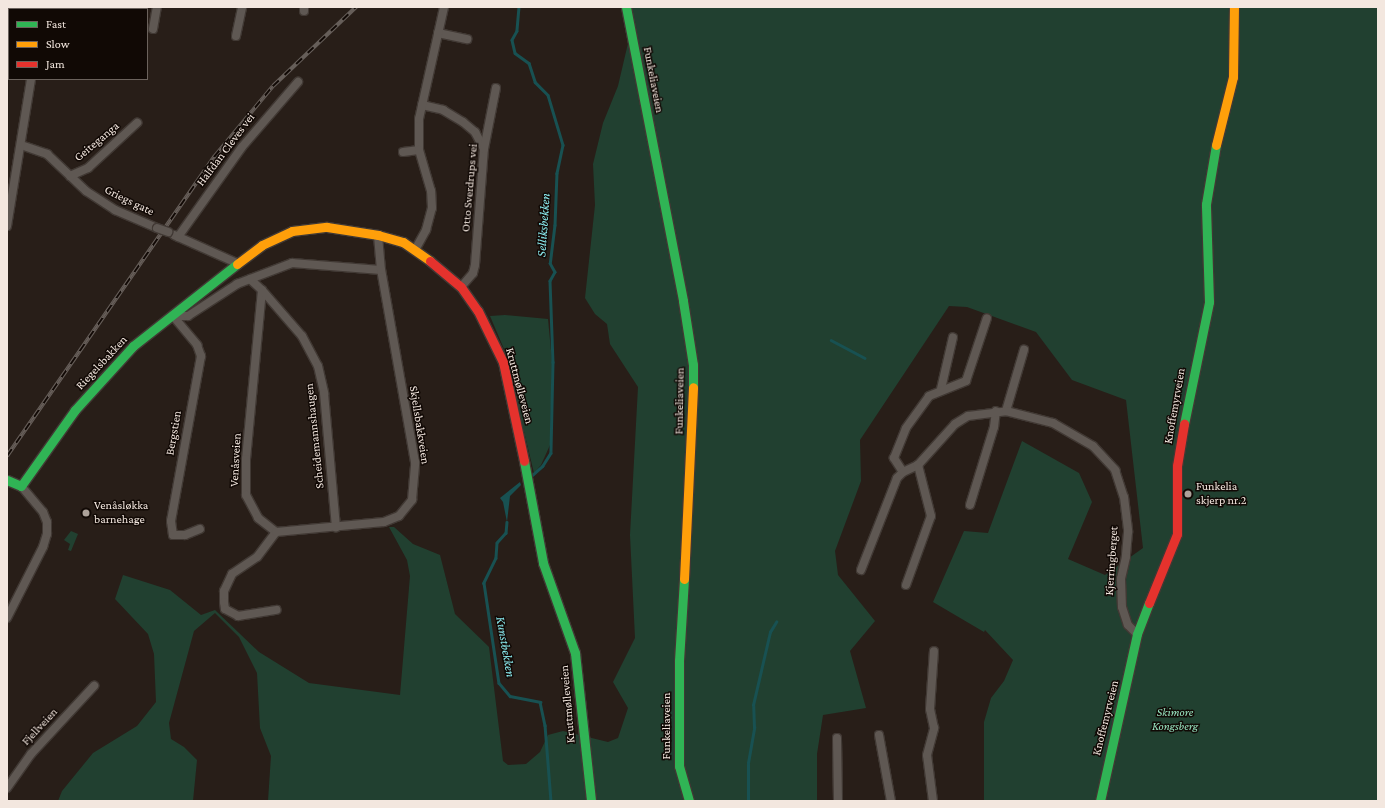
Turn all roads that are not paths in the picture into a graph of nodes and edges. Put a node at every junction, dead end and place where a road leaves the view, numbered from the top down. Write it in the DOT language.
graph roads {
  1 [pos="157,7"];
  2 [pos="242,7"];
  3 [pos="444,7"];
  4 [pos="626,7"];
  5 [pos="1234,7"];
  6 [pos="153,30"];
  7 [pos="438,33"];
  8 [pos="236,36"];
  9 [pos="467,39"];
  10 [pos="31,80"];
  11 [pos="298,82"];
  12 [pos="496,88"];
  13 [pos="422,105"];
  14 [pos="137,123"];
  15 [pos="21,145"];
  16 [pos="484,149"];
  17 [pos="419,150"];
  18 [pos="403,152"];
  19 [pos="70,176"];
  20 [pos="7,226"];
  21 [pos="378,235"];
  22 [pos="178,237"];
  23 [pos="415,250"];
  24 [pos="237,263"];
  25 [pos="381,270"];
  26 [pos="250,279"];
  27 [pos="461,287"];
  28 [pos="262,290"];
  29 [pos="173,316"];
  30 [pos="987,318"];
  31 [pos="953,337"];
  32 [pos="1024,350"];
  33 [pos="941,389"];
  34 [pos="996,411"];
  35 [pos="1006,411"];
  36 [pos="918,465"];
  37 [pos="903,472"];
  38 [pos="7,480"];
  39 [pos="21,486"];
  40 [pos="970,505"];
  41 [pos="336,527"];
  42 [pos="200,529"];
  43 [pos="276,532"];
  44 [pos="861,570"];
  45 [pos="906,585"];
  46 [pos="277,610"];
  47 [pos="7,618"];
  48 [pos="1137,634"];
  49 [pos="934,651"];
  50 [pos="94,686"];
  51 [pos="879,735"];
  52 [pos="837,738"];
  53 [pos="7,788"];
  54 [pos="591,801"];
  55 [pos="689,801"];
  56 [pos="838,801"];
  57 [pos="891,801"];
  58 [pos="932,801"];
  59 [pos="1100,801"];
  1 -- 6 [label="street"];
  2 -- 8 [label="street"];
  3 -- 7 [label="street"];
  4 -- 55 [label="street, Funkeliaveien"];
  5 -- 48 [label="street, Knoffemyrveien"];
  7 -- 9 [label="street"];
  7 -- 13 [label="street"];
  10 -- 15 [label="street"];
  11 -- 22 [label="street, Halfdan Cleves vei"];
  12 -- 16 [label="street, Otto Sverdrups vei"];
  13 -- 16 [label="street"];
  13 -- 17 [label="street"];
  14 -- 19 [label="street, Geiteganga"];
  15 -- 19 [label="street, Griegs gate"];
  15 -- 20 [label="street"];
  16 -- 27 [label="street, Otto Sverdrups vei"];
  17 -- 18 [label="street"];
  17 -- 23 [label="street"];
  19 -- 22 [label="street, Griegs gate, bridge"];
  21 -- 23 [label="street, Kruttmølleveien"];
  21 -- 24 [label="street, Kruttmølleveien"];
  21 -- 25 [label="street, Skjellsbakkveien"];
  22 -- 24 [label="street, Griegs gate"];
  23 -- 27 [label="street, Kruttmølleveien"];
  24 -- 29 [label="street, Kruttmølleveien"];
  25 -- 26 [label="street, Riegelsbakken"];
  25 -- 41 [label="street, Skjellsbakkveien"];
  26 -- 28 [label="street"];
  26 -- 29 [label="street, Riegelsbakken"];
  27 -- 54 [label="street, Kruttmølleveien"];
  28 -- 41 [label="street, Scheidemannshaugen"];
  28 -- 43 [label="street, Venåsveien"];
  29 -- 39 [label="street, Riegelsbakken"];
  29 -- 42 [label="street, Bergstien"];
  30 -- 33 [label="street"];
  31 -- 33 [label="street"];
  32 -- 35 [label="street"];
  33 -- 37 [label="street"];
  34 -- 35 [label="street, Kjerringberget"];
  34 -- 36 [label="street, Kjerringberget"];
  34 -- 40 [label="street"];
  35 -- 48 [label="street, Kjerringberget"];
  36 -- 37 [label="street, Kjerringberget"];
  36 -- 45 [label="street"];
  37 -- 44 [label="street"];
  38 -- 39 [label="street"];
  39 -- 47 [label="street"];
  41 -- 43 [label="street, Skjellsbakkveien"];
  43 -- 46 [label="street"];
  48 -- 59 [label="street, Knoffemyrveien"];
  49 -- 58 [label="street"];
  50 -- 53 [label="street, Fjellveien"];
  51 -- 57 [label="street"];
  52 -- 56 [label="street"];
}
